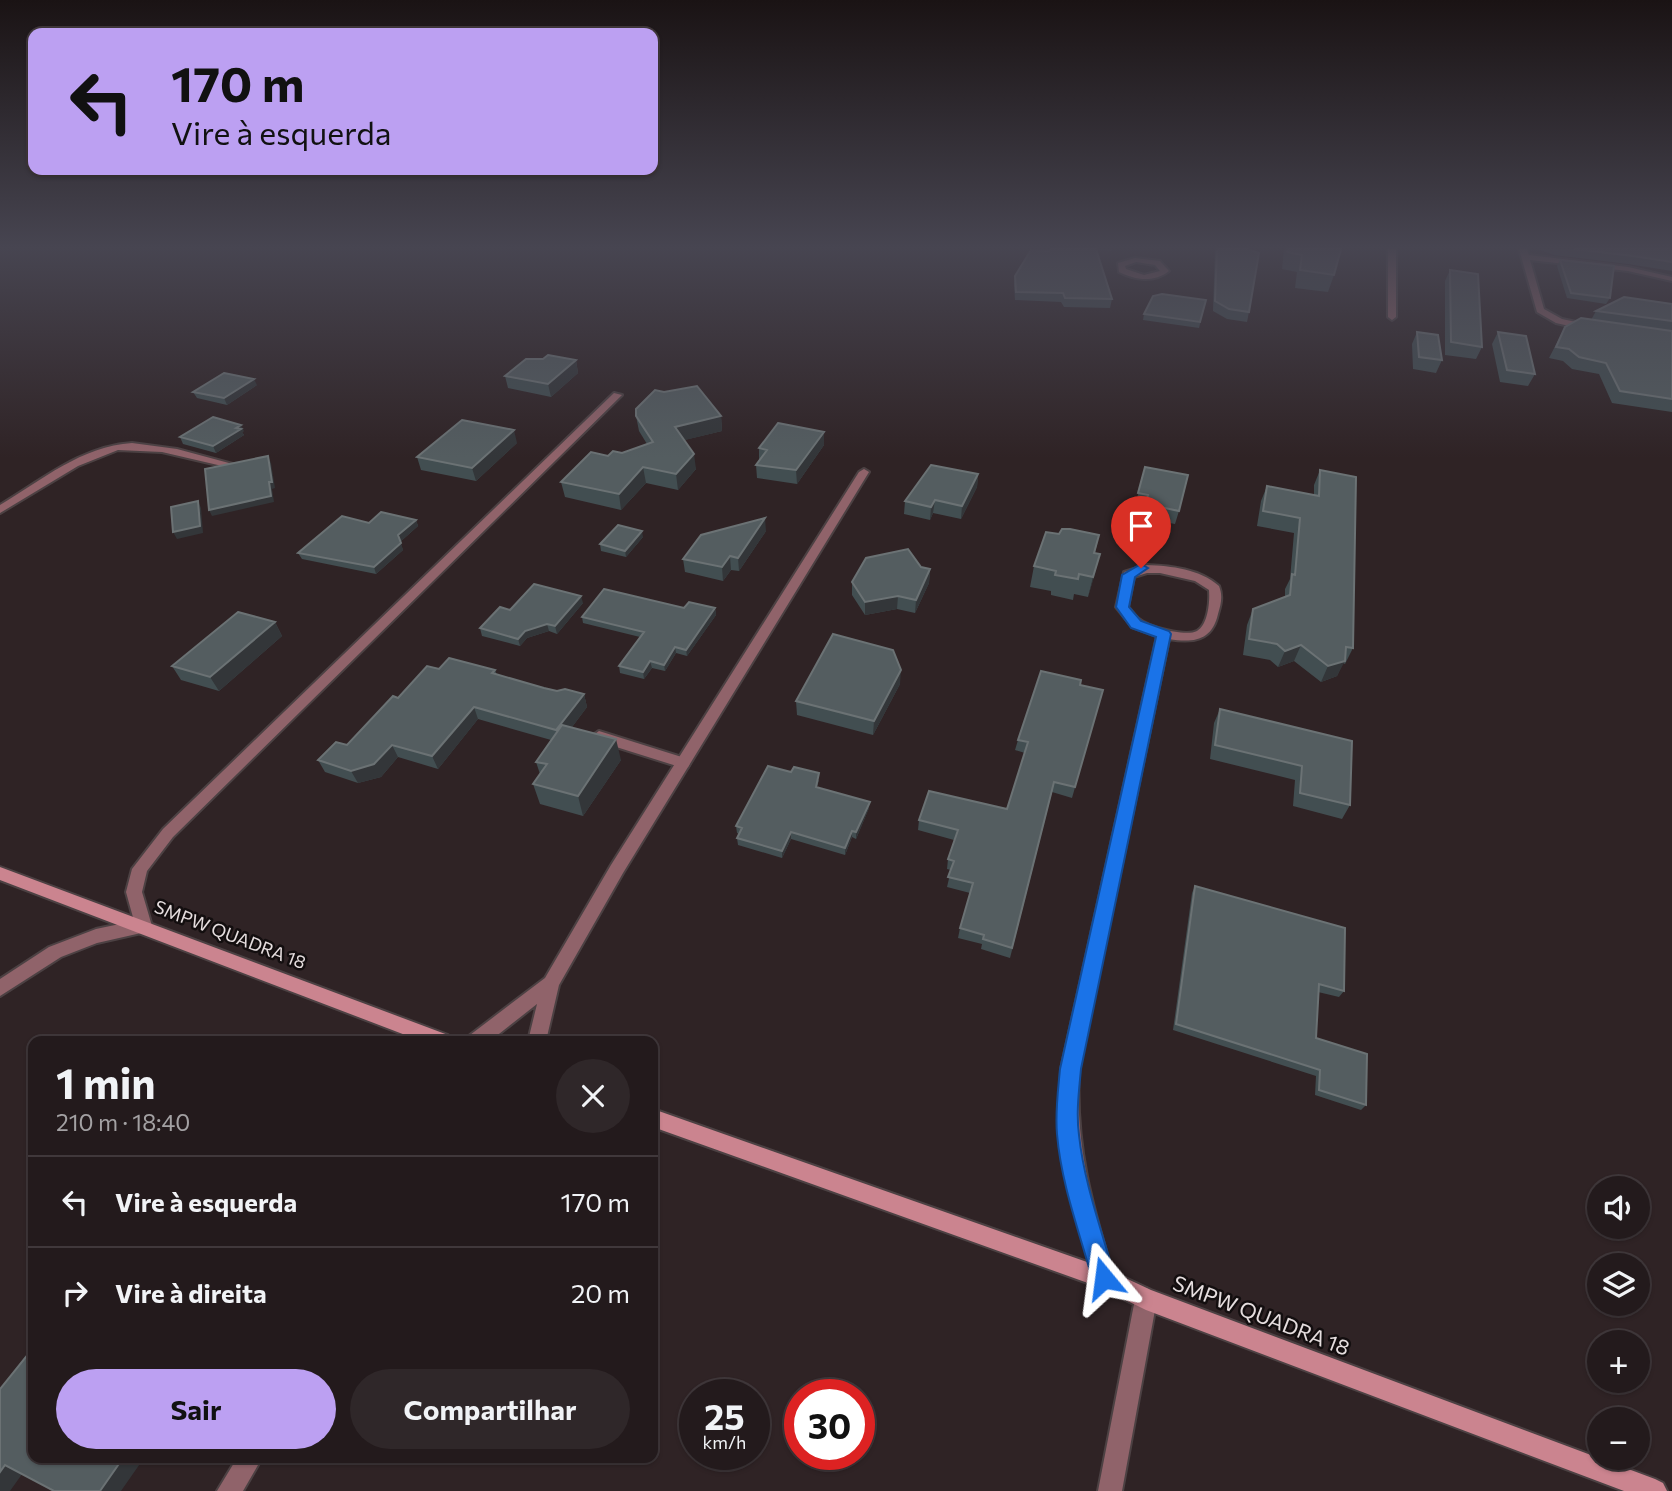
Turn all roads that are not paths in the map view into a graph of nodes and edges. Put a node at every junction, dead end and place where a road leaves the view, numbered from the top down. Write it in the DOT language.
graph roads {
  1 [pos="1555,319"];
  2 [pos="1593,328"];
  3 [pos="617,395"];
  4 [pos="235,466"];
  5 [pos="864,472"];
  6 [pos="0,510"];
  7 [pos="1164,634"];
  8 [pos="581,731"];
  9 [pos="683,763"];
  10 [pos="0,873"];
  11 [pos="144,926"];
  12 [pos="551,983"];
  13 [pos="0,988"];
  14 [pos="429,1036"];
  15 [pos="482,1036"];
  16 [pos="538,1036"];
  17 [pos="658,1120"];
  18 [pos="1104,1278"];
  19 [pos="1146,1299"];
  20 [pos="247,1463"];
  21 [pos="229,1491"];
  22 [pos="1110,1491"];
  23 [pos="1655,1491"];
  1 -- 2 [label="street"];
  3 -- 11 [label="street"];
  4 -- 6 [label="street"];
  5 -- 9 [label="street"];
  7 -- 7 [label="street"];
  7 -- 18 [label="street"];
  8 -- 9 [label="street"];
  9 -- 12 [label="street"];
  10 -- 11 [label="street, SMPW QUADRA 18"];
  11 -- 13 [label="street"];
  11 -- 14 [label="street, SMPW QUADRA 18"];
  12 -- 15 [label="street"];
  12 -- 16 [label="street"];
  17 -- 18 [label="street, SMPW QUADRA 18"];
  18 -- 19 [label="street, SMPW QUADRA 18"];
  19 -- 22 [label="street"];
  19 -- 23 [label="street, SMPW QUADRA 18"];
  20 -- 21 [label="street"];
}
